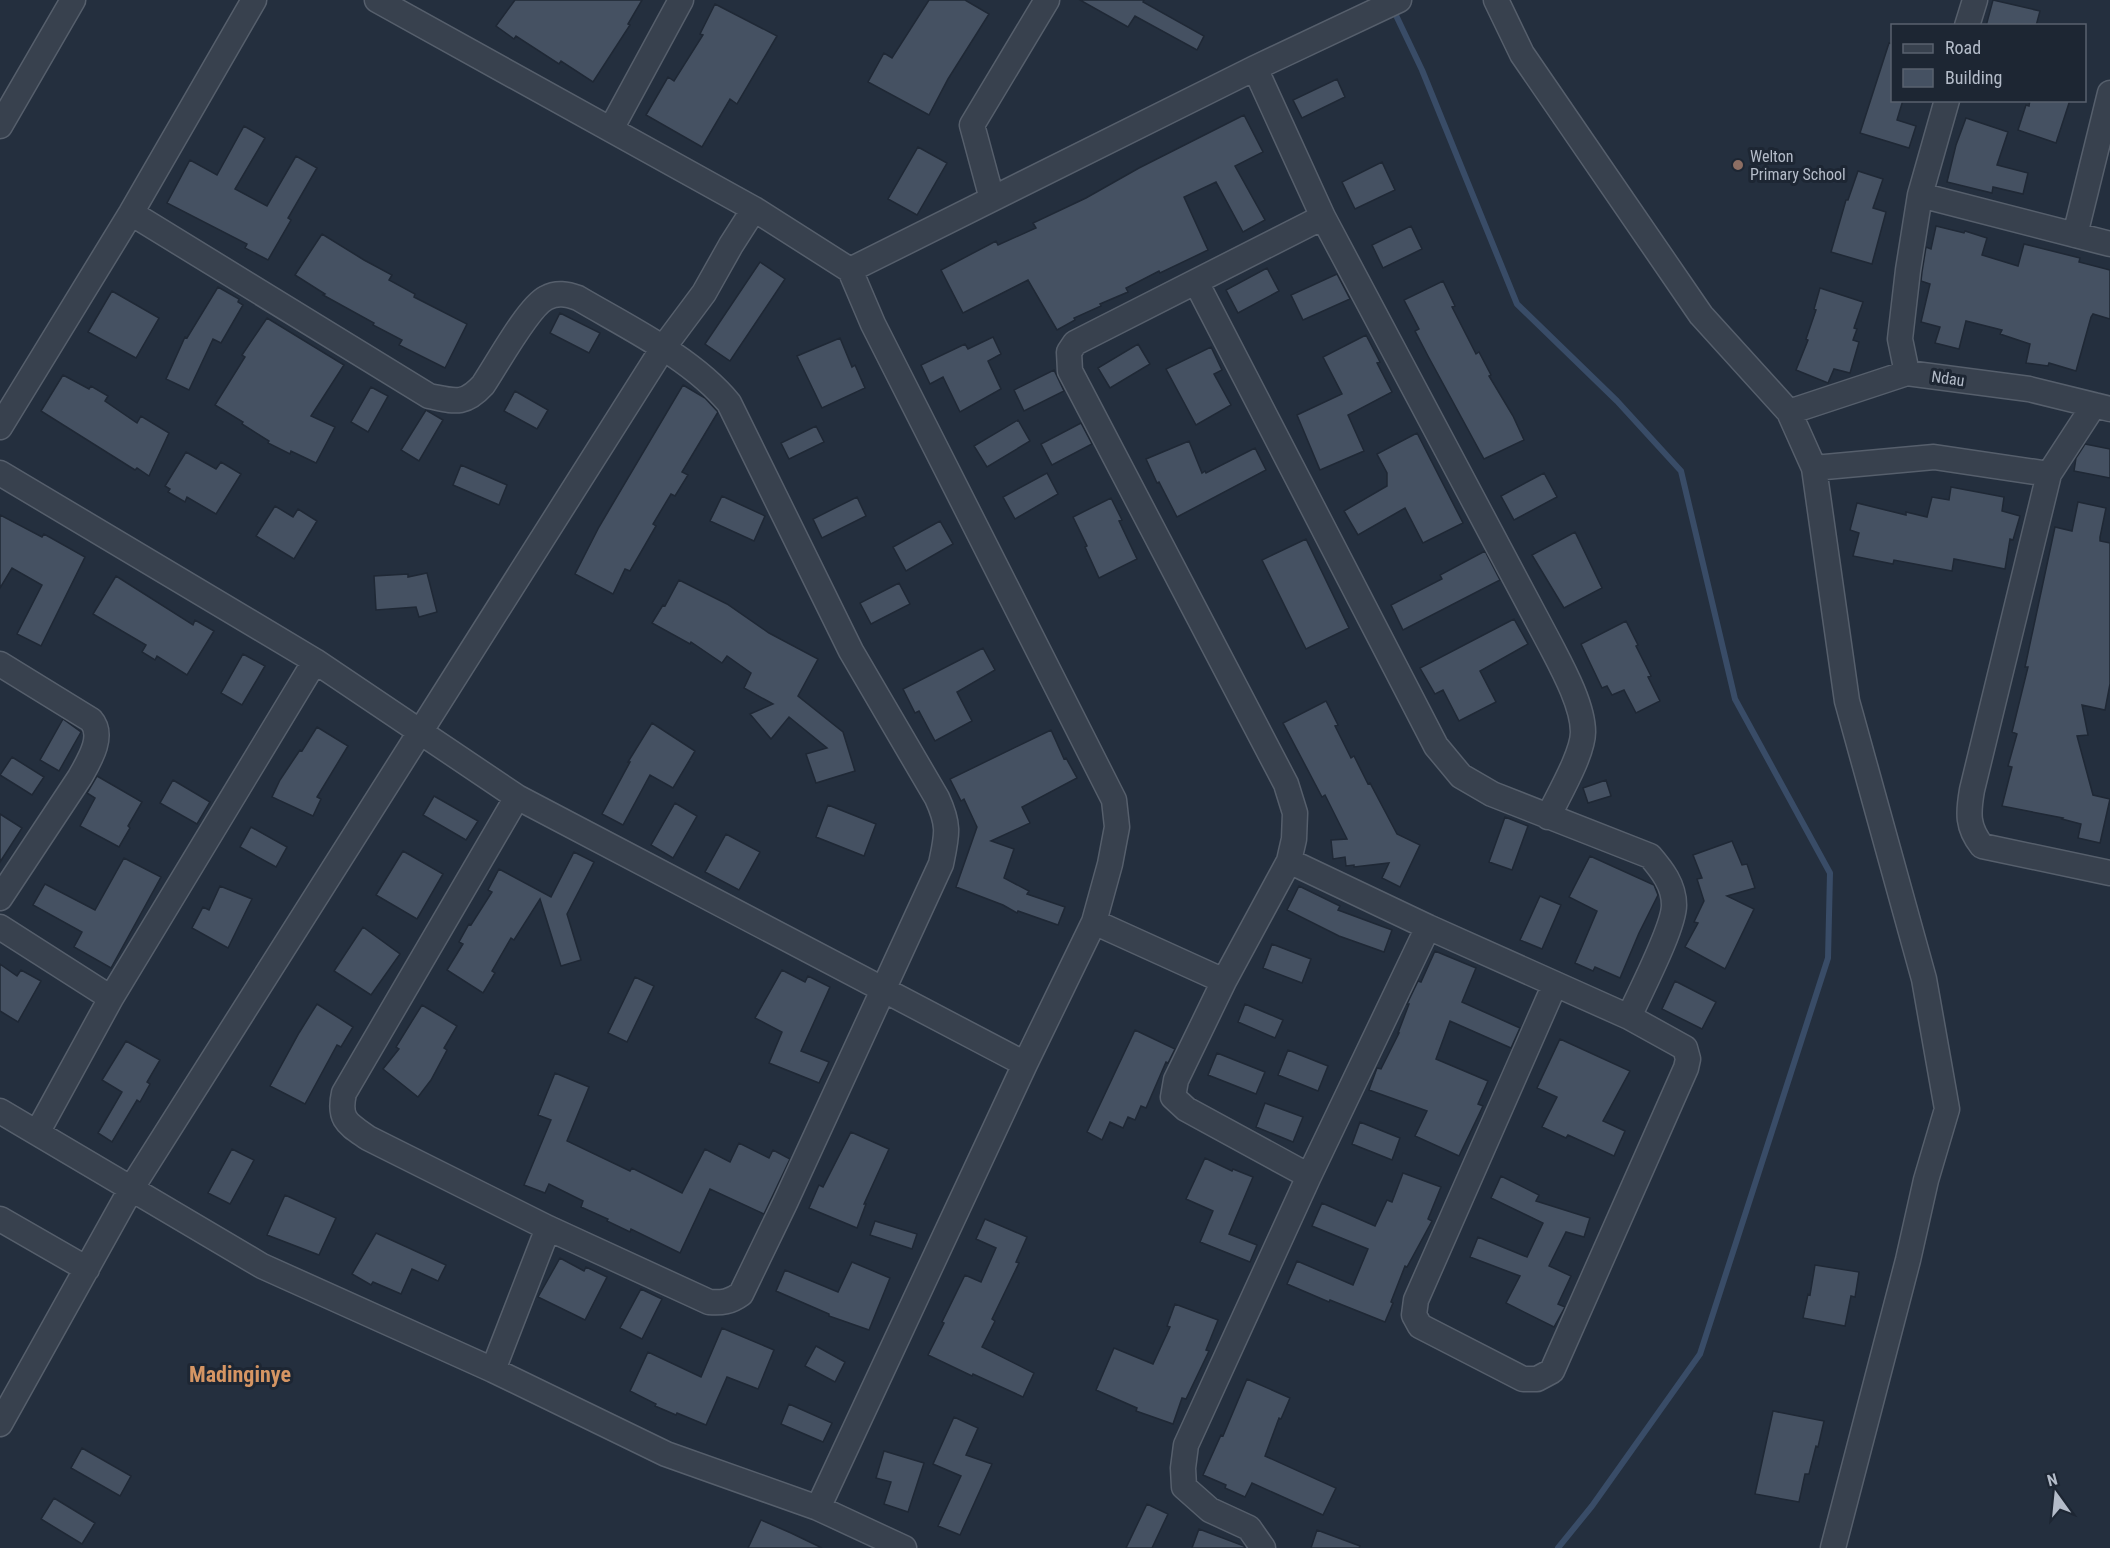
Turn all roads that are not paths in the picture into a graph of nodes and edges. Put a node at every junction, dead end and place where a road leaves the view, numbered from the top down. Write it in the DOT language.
graph roads {
  1 [pos="73,0"];
  2 [pos="254,0"];
  3 [pos="377,0"];
  4 [pos="681,0"];
  5 [pos="1047,0"];
  6 [pos="1399,0"];
  7 [pos="1496,0"];
  8 [pos="1974,0"];
  9 [pos="1968,24"];
  10 [pos="1255,68"];
  11 [pos="2110,93"];
  12 [pos="1946,102"];
  13 [pos="0,126"];
  14 [pos="611,129"];
  15 [pos="1920,195"];
  16 [pos="992,199"];
  17 [pos="754,209"];
  18 [pos="131,213"];
  19 [pos="1323,217"];
  20 [pos="2075,235"];
  21 [pos="2110,244"];
  22 [pos="850,270"];
  23 [pos="1196,282"];
  24 [pos="663,348"];
  25 [pos="1907,373"];
  26 [pos="2102,407"];
  27 [pos="1789,412"];
  28 [pos="0,427"];
  29 [pos="1814,468"];
  30 [pos="0,473"];
  31 [pos="2049,474"];
  32 [pos="315,661"];
  33 [pos="0,664"];
  34 [pos="420,730"];
  35 [pos="517,797"];
  36 [pos="1548,817"];
  37 [pos="1289,861"];
  38 [pos="2110,873"];
  39 [pos="0,898"];
  40 [pos="1094,922"];
  41 [pos="0,927"];
  42 [pos="1428,927"];
  43 [pos="1224,981"];
  44 [pos="1555,984"];
  45 [pos="883,991"];
  46 [pos="111,998"];
  47 [pos="1629,1017"];
  48 [pos="1025,1064"];
  49 [pos="0,1111"];
  50 [pos="37,1132"];
  51 [pos="1309,1176"];
  52 [pos="131,1189"];
  53 [pos="0,1219"];
  54 [pos="548,1228"];
  55 [pos="87,1269"];
  56 [pos="494,1370"];
  57 [pos="0,1424"];
  58 [pos="818,1508"];
  59 [pos="904,1548"];
  60 [pos="1263,1548"];
  61 [pos="1833,1548"];
  1 -- 13 [label="street"];
  2 -- 18 [label="street"];
  3 -- 14 [label="street"];
  4 -- 14 [label="street"];
  5 -- 16 [label="street"];
  6 -- 10 [label="street"];
  7 -- 27 [label="street"];
  8 -- 9 [label="street"];
  10 -- 16 [label="street"];
  10 -- 19 [label="street"];
  11 -- 20 [label="street"];
  12 -- 15 [label="street"];
  14 -- 17 [label="street"];
  15 -- 20 [label="street"];
  15 -- 25 [label="street"];
  16 -- 22 [label="street"];
  17 -- 22 [label="street"];
  17 -- 24 [label="street"];
  18 -- 24 [label="street"];
  18 -- 28 [label="street"];
  19 -- 23 [label="street"];
  19 -- 36 [label="street"];
  20 -- 21 [label="street"];
  22 -- 40 [label="street"];
  23 -- 36 [label="street"];
  23 -- 37 [label="street"];
  24 -- 34 [label="street"];
  24 -- 45 [label="street"];
  25 -- 26 [label="street, Ndau"];
  25 -- 27 [label="street, Ndau"];
  26 -- 31 [label="street"];
  27 -- 29 [label="street"];
  29 -- 31 [label="street"];
  29 -- 61 [label="street"];
  30 -- 32 [label="street"];
  31 -- 38 [label="street"];
  32 -- 34 [label="street"];
  32 -- 46 [label="street"];
  33 -- 39 [label="street"];
  34 -- 35 [label="street"];
  34 -- 52 [label="street"];
  35 -- 45 [label="street"];
  35 -- 54 [label="street"];
  36 -- 47 [label="street"];
  37 -- 42 [label="street"];
  37 -- 43 [label="street"];
  40 -- 43 [label="street"];
  40 -- 48 [label="street"];
  41 -- 46 [label="street"];
  42 -- 44 [label="street"];
  42 -- 51 [label="street"];
  43 -- 51 [label="street"];
  44 -- 47 [label="street"];
  44 -- 47 [label="street"];
  45 -- 48 [label="street"];
  45 -- 54 [label="street"];
  46 -- 50 [label="street"];
  48 -- 58 [label="street"];
  49 -- 50 [label="street"];
  50 -- 52 [label="street"];
  51 -- 60 [label="street"];
  52 -- 55 [label="street"];
  52 -- 56 [label="street"];
  53 -- 55 [label="street"];
  54 -- 56 [label="street"];
  55 -- 57 [label="street"];
  56 -- 58 [label="street"];
  58 -- 59 [label="street"];
}
